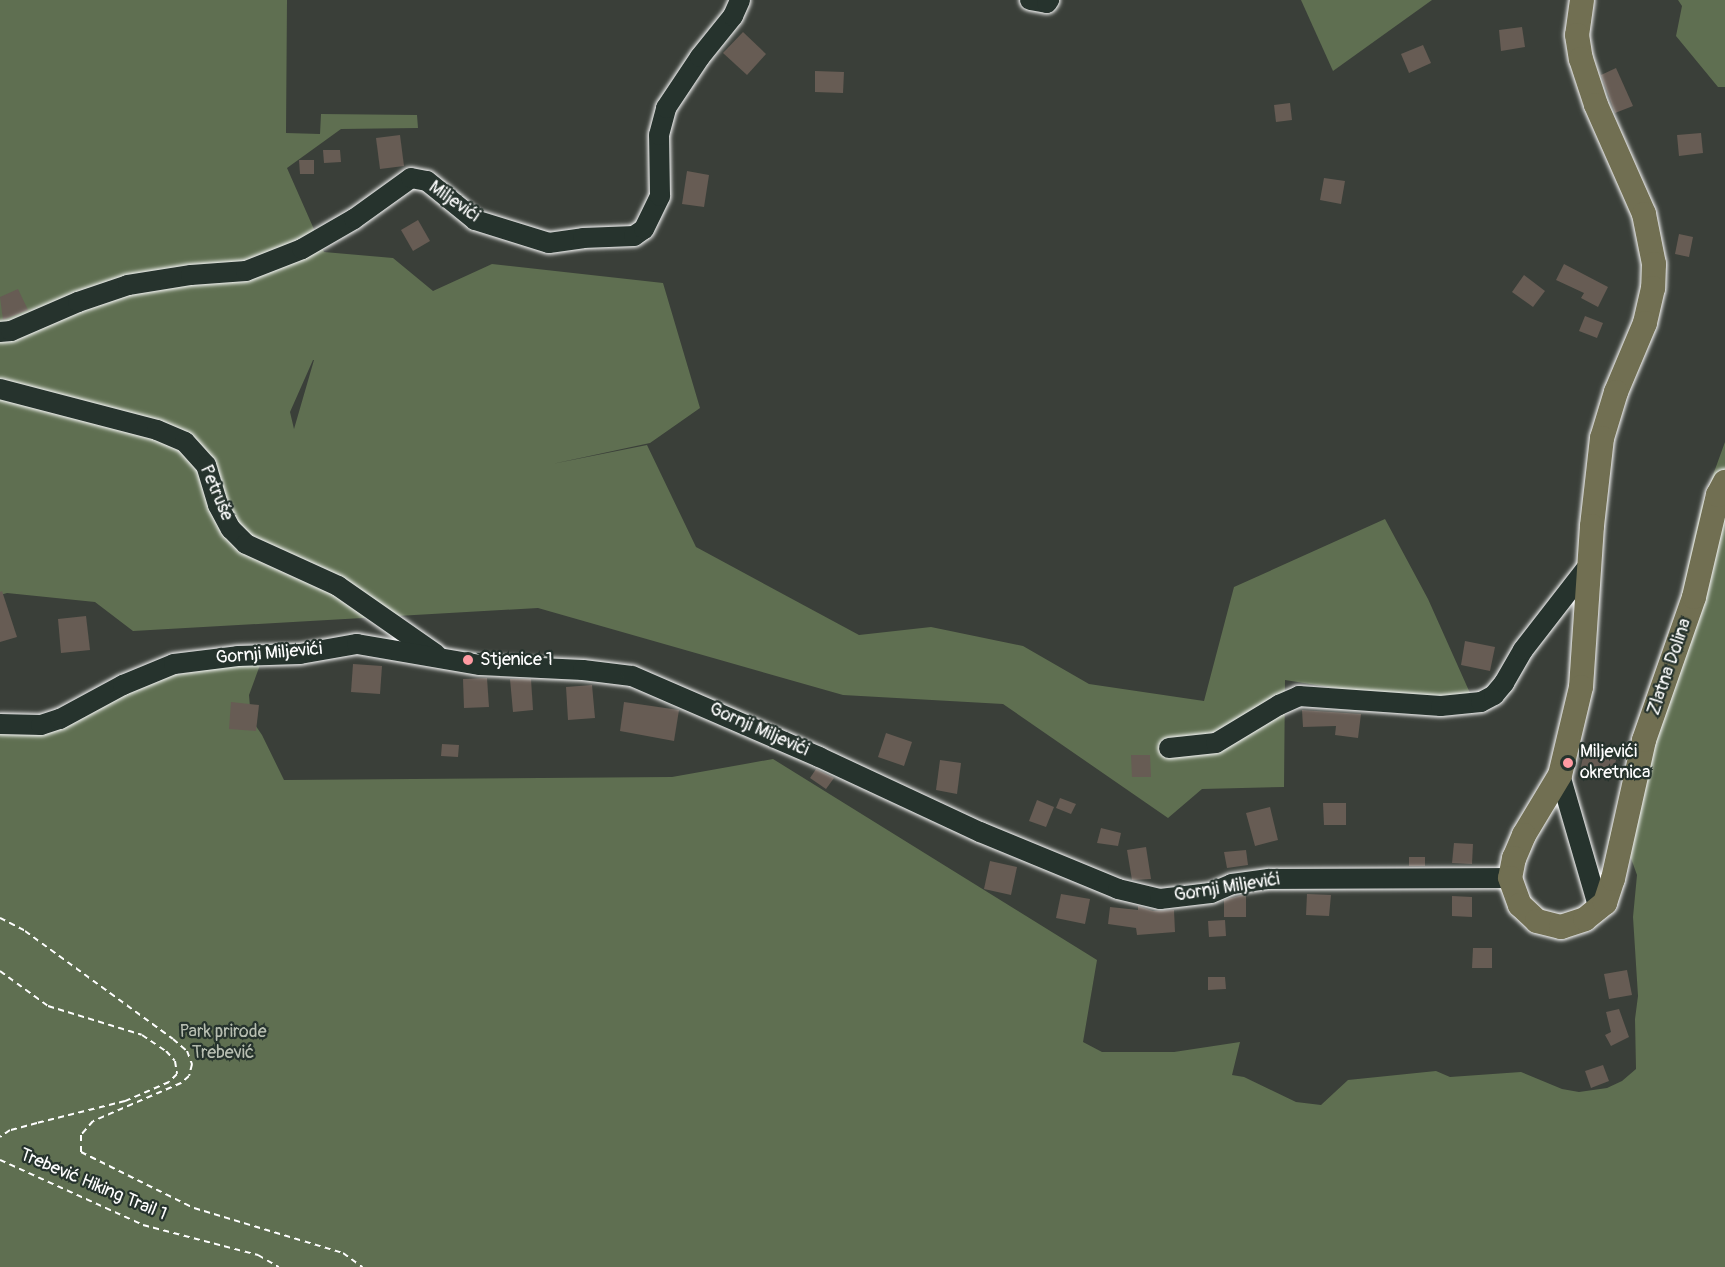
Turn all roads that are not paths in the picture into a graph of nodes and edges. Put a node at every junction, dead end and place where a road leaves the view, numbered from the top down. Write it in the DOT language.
graph roads {
  1 [pos="740,0"];
  2 [pos="1030,0"];
  3 [pos="1049,0"];
  4 [pos="1582,0"];
  5 [pos="0,332"];
  6 [pos="0,388"];
  7 [pos="1725,482"];
  8 [pos="1589,565"];
  9 [pos="443,659"];
  10 [pos="0,724"];
  11 [pos="1169,748"];
  12 [pos="1560,775"];
  13 [pos="1509,878"];
  14 [pos="1599,909"];
  1 -- 5 [label="street, Miljevići"];
  2 -- 3 [label="street"];
  4 -- 8 [label="main road"];
  6 -- 9 [label="street, Petruše"];
  7 -- 14 [label="main road, Zlatna Dolina"];
  8 -- 11 [label="street"];
  8 -- 12 [label="main road"];
  9 -- 10 [label="street, Gornji Miljevići"];
  9 -- 13 [label="street, Gornji Miljevići"];
  12 -- 13 [label="main road"];
  12 -- 14 [label="street"];
  13 -- 14 [label="main road"];
}
